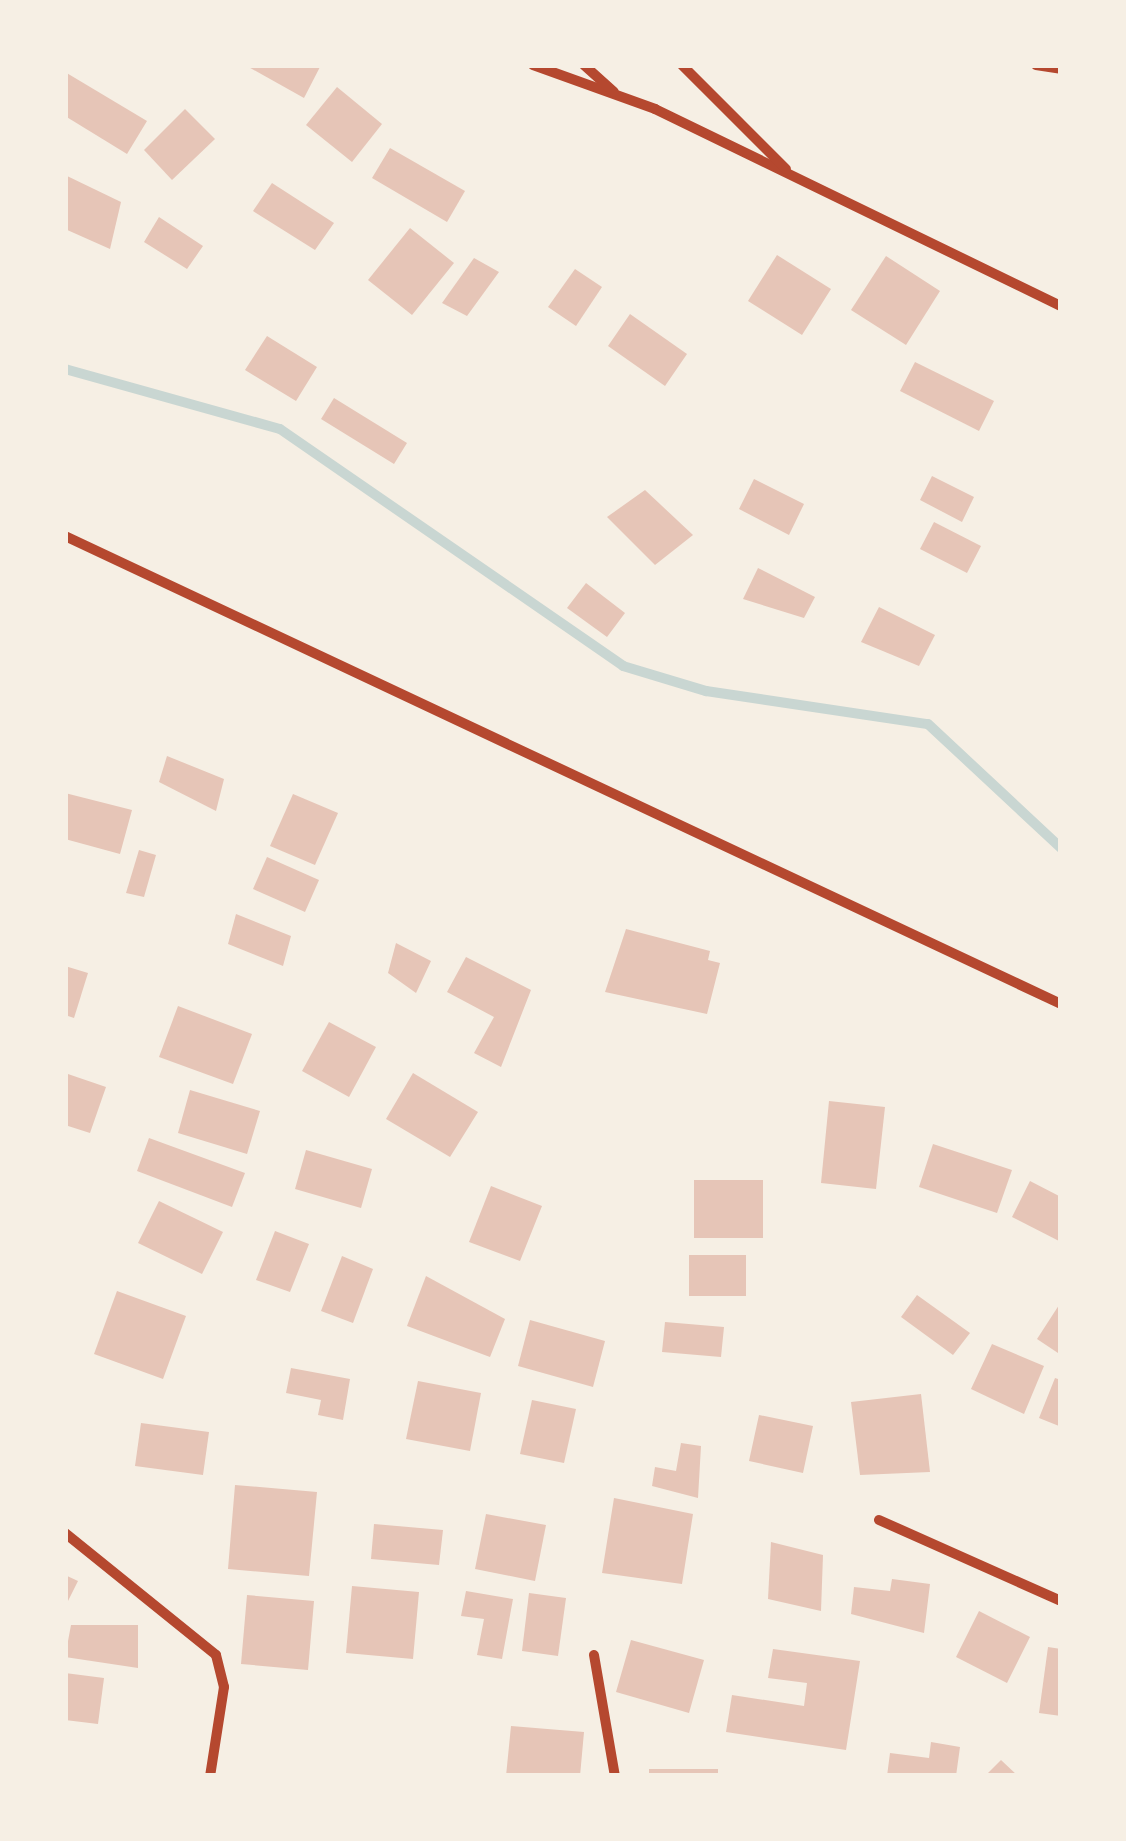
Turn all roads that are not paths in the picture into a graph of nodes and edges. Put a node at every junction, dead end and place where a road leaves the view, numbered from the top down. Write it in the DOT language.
graph roads {
  1 [pos="533,65"];
  2 [pos="584,65"];
  3 [pos="682,65"];
  4 [pos="1036,65"];
  5 [pos="1061,69"];
  6 [pos="619,96"];
  7 [pos="794,177"];
  8 [pos="1061,306"];
  9 [pos="65,536"];
  10 [pos="1061,1004"];
  11 [pos="879,1520"];
  12 [pos="65,1533"];
  13 [pos="1061,1602"];
  14 [pos="594,1654"];
  15 [pos="210,1776"];
  16 [pos="615,1776"];
  1 -- 6 [label="street"];
  2 -- 6 [label="street"];
  3 -- 7 [label="street"];
  4 -- 5 [label="street"];
  6 -- 7 [label="street"];
  7 -- 8 [label="street"];
  9 -- 10 [label="street"];
  11 -- 13 [label="street"];
  12 -- 15 [label="street"];
  14 -- 16 [label="street"];
}
